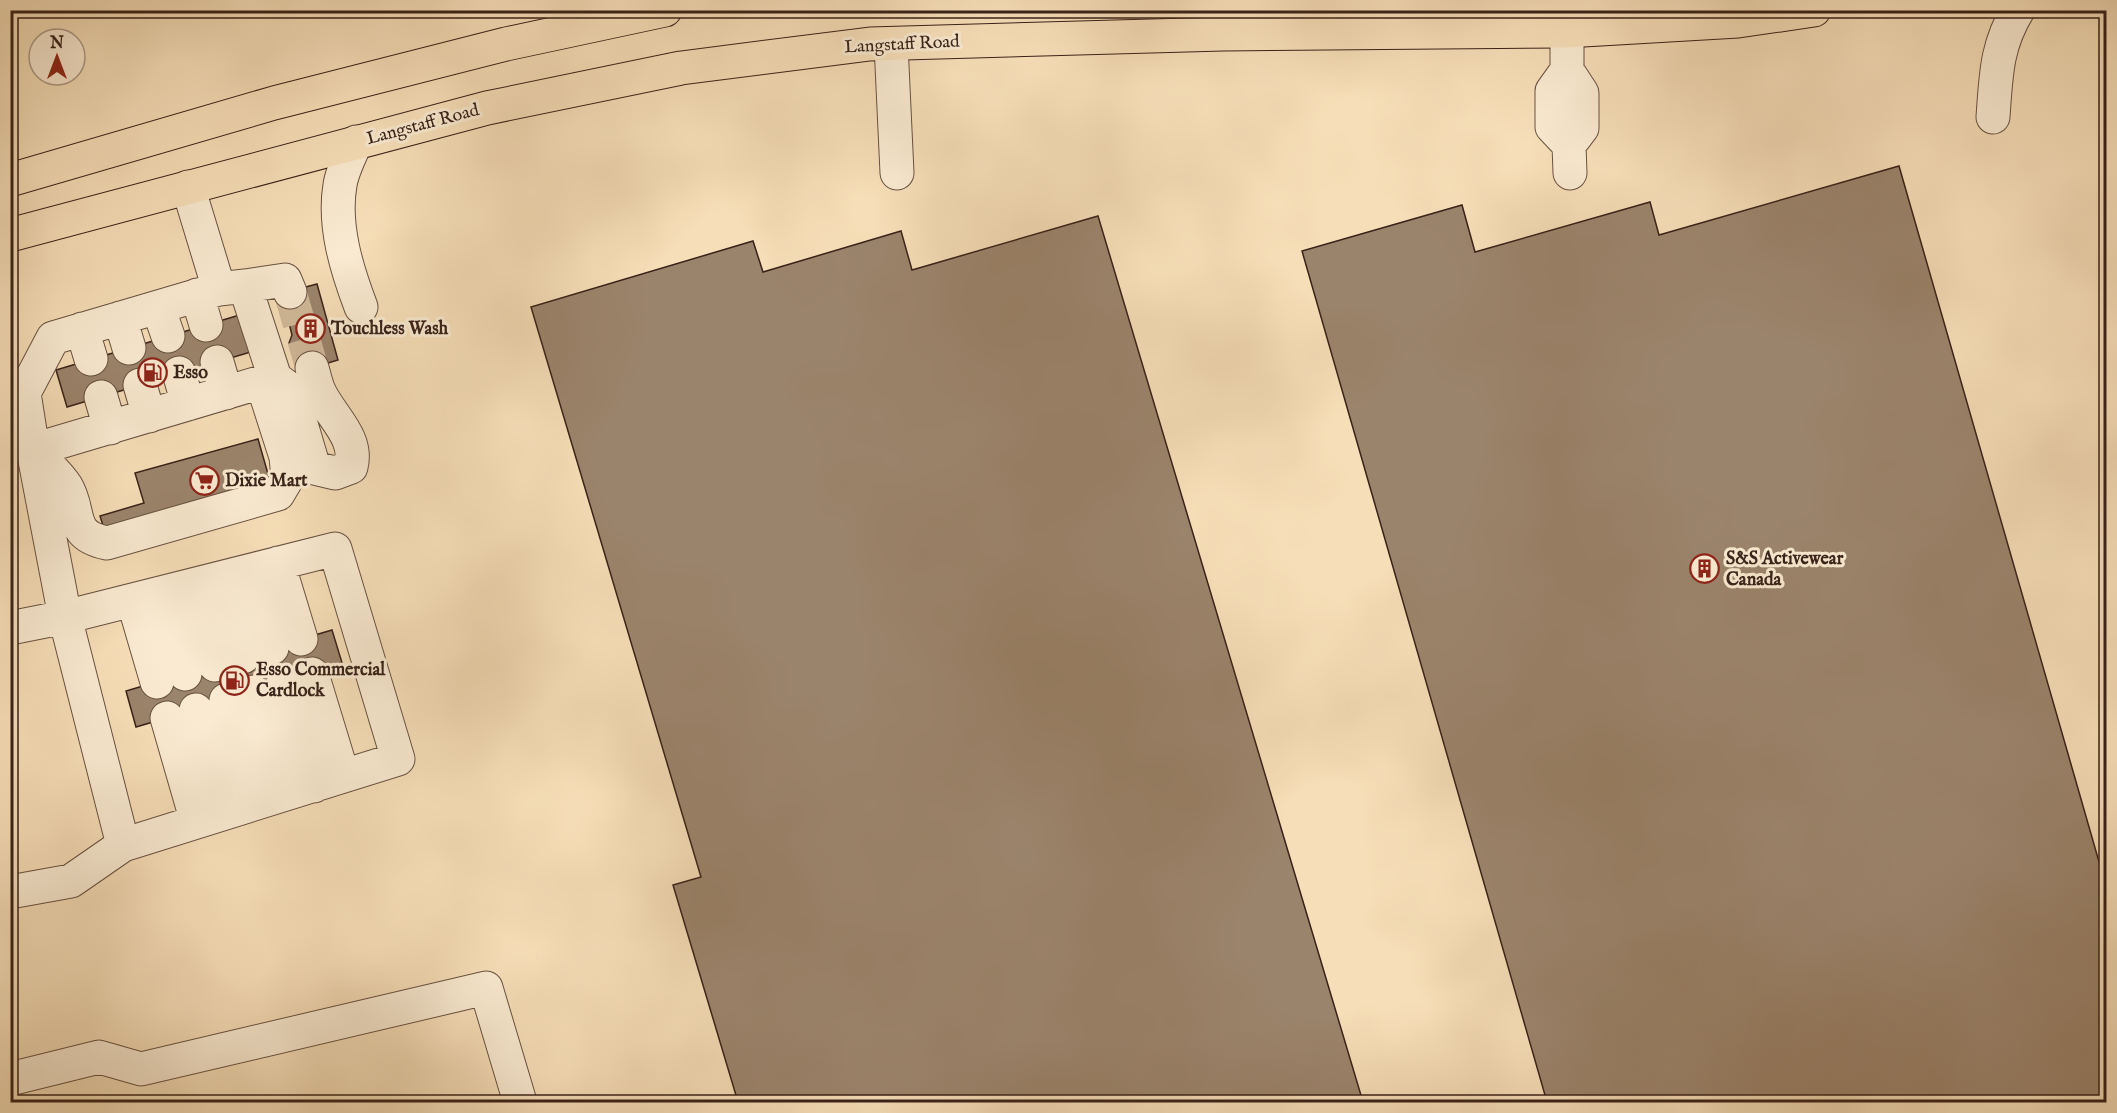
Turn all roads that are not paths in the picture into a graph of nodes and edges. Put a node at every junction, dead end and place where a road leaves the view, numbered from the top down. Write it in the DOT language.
graph roads {
  1 [pos="665,10"];
  2 [pos="1814,10"];
  3 [pos="2018,10"];
  4 [pos="1566,21"];
  5 [pos="891,44"];
  6 [pos="1993,117"];
  7 [pos="356,142"];
  8 [pos="1569,159"];
  9 [pos="897,173"];
  10 [pos="10,180"];
  11 [pos="188,187"];
  12 [pos="10,235"];
  13 [pos="290,292"];
  14 [pos="217,299"];
  15 [pos="361,307"];
  16 [pos="217,362"];
  17 [pos="312,368"];
  18 [pos="178,374"];
  19 [pos="268,380"];
  20 [pos="140,385"];
  21 [pos="226,393"];
  22 [pos="188,404"];
  23 [pos="149,416"];
  24 [pos="33,450"];
  25 [pos="235,574"];
  26 [pos="147,597"];
  27 [pos="65,618"];
  28 [pos="10,628"];
  29 [pos="229,661"];
  30 [pos="240,696"];
  31 [pos="271,799"];
  32 [pos="123,845"];
  33 [pos="10,892"];
  34 [pos="10,1079"];
  35 [pos="10,1089"];
  36 [pos="13,1102"];
  37 [pos="520,1102"];
  1 -- 10 [label="main road"];
  2 -- 4 [label="main road, Langstaff Road"];
  3 -- 6 [label="street"];
  4 -- 5 [label="main road, Langstaff Road"];
  4 -- 8 [label="street"];
  5 -- 7 [label="main road, Langstaff Road"];
  5 -- 9 [label="street"];
  7 -- 11 [label="main road, Langstaff Road"];
  7 -- 15 [label="street"];
  11 -- 12 [label="main road, Langstaff Road"];
  11 -- 14 [label="street"];
  13 -- 14 [label="street"];
  14 -- 19 [label="street"];
  14 -- 24 [label="street"];
  16 -- 21 [label="street"];
  17 -- 19 [label="street"];
  18 -- 22 [label="street"];
  19 -- 21 [label="street"];
  19 -- 24 [label="street"];
  20 -- 23 [label="street"];
  21 -- 22 [label="street"];
  22 -- 23 [label="street"];
  23 -- 24 [label="street"];
  24 -- 27 [label="street"];
  25 -- 26 [label="street"];
  25 -- 29 [label="street"];
  25 -- 29 [label="street"];
  25 -- 31 [label="street"];
  26 -- 27 [label="street"];
  26 -- 29 [label="street"];
  27 -- 28 [label="street"];
  27 -- 32 [label="street"];
  30 -- 31 [label="street"];
  30 -- 31 [label="street"];
  30 -- 31 [label="street"];
  31 -- 32 [label="street"];
  32 -- 33 [label="street"];
  34 -- 37 [label="street"];
  35 -- 36 [label="street"];
}
